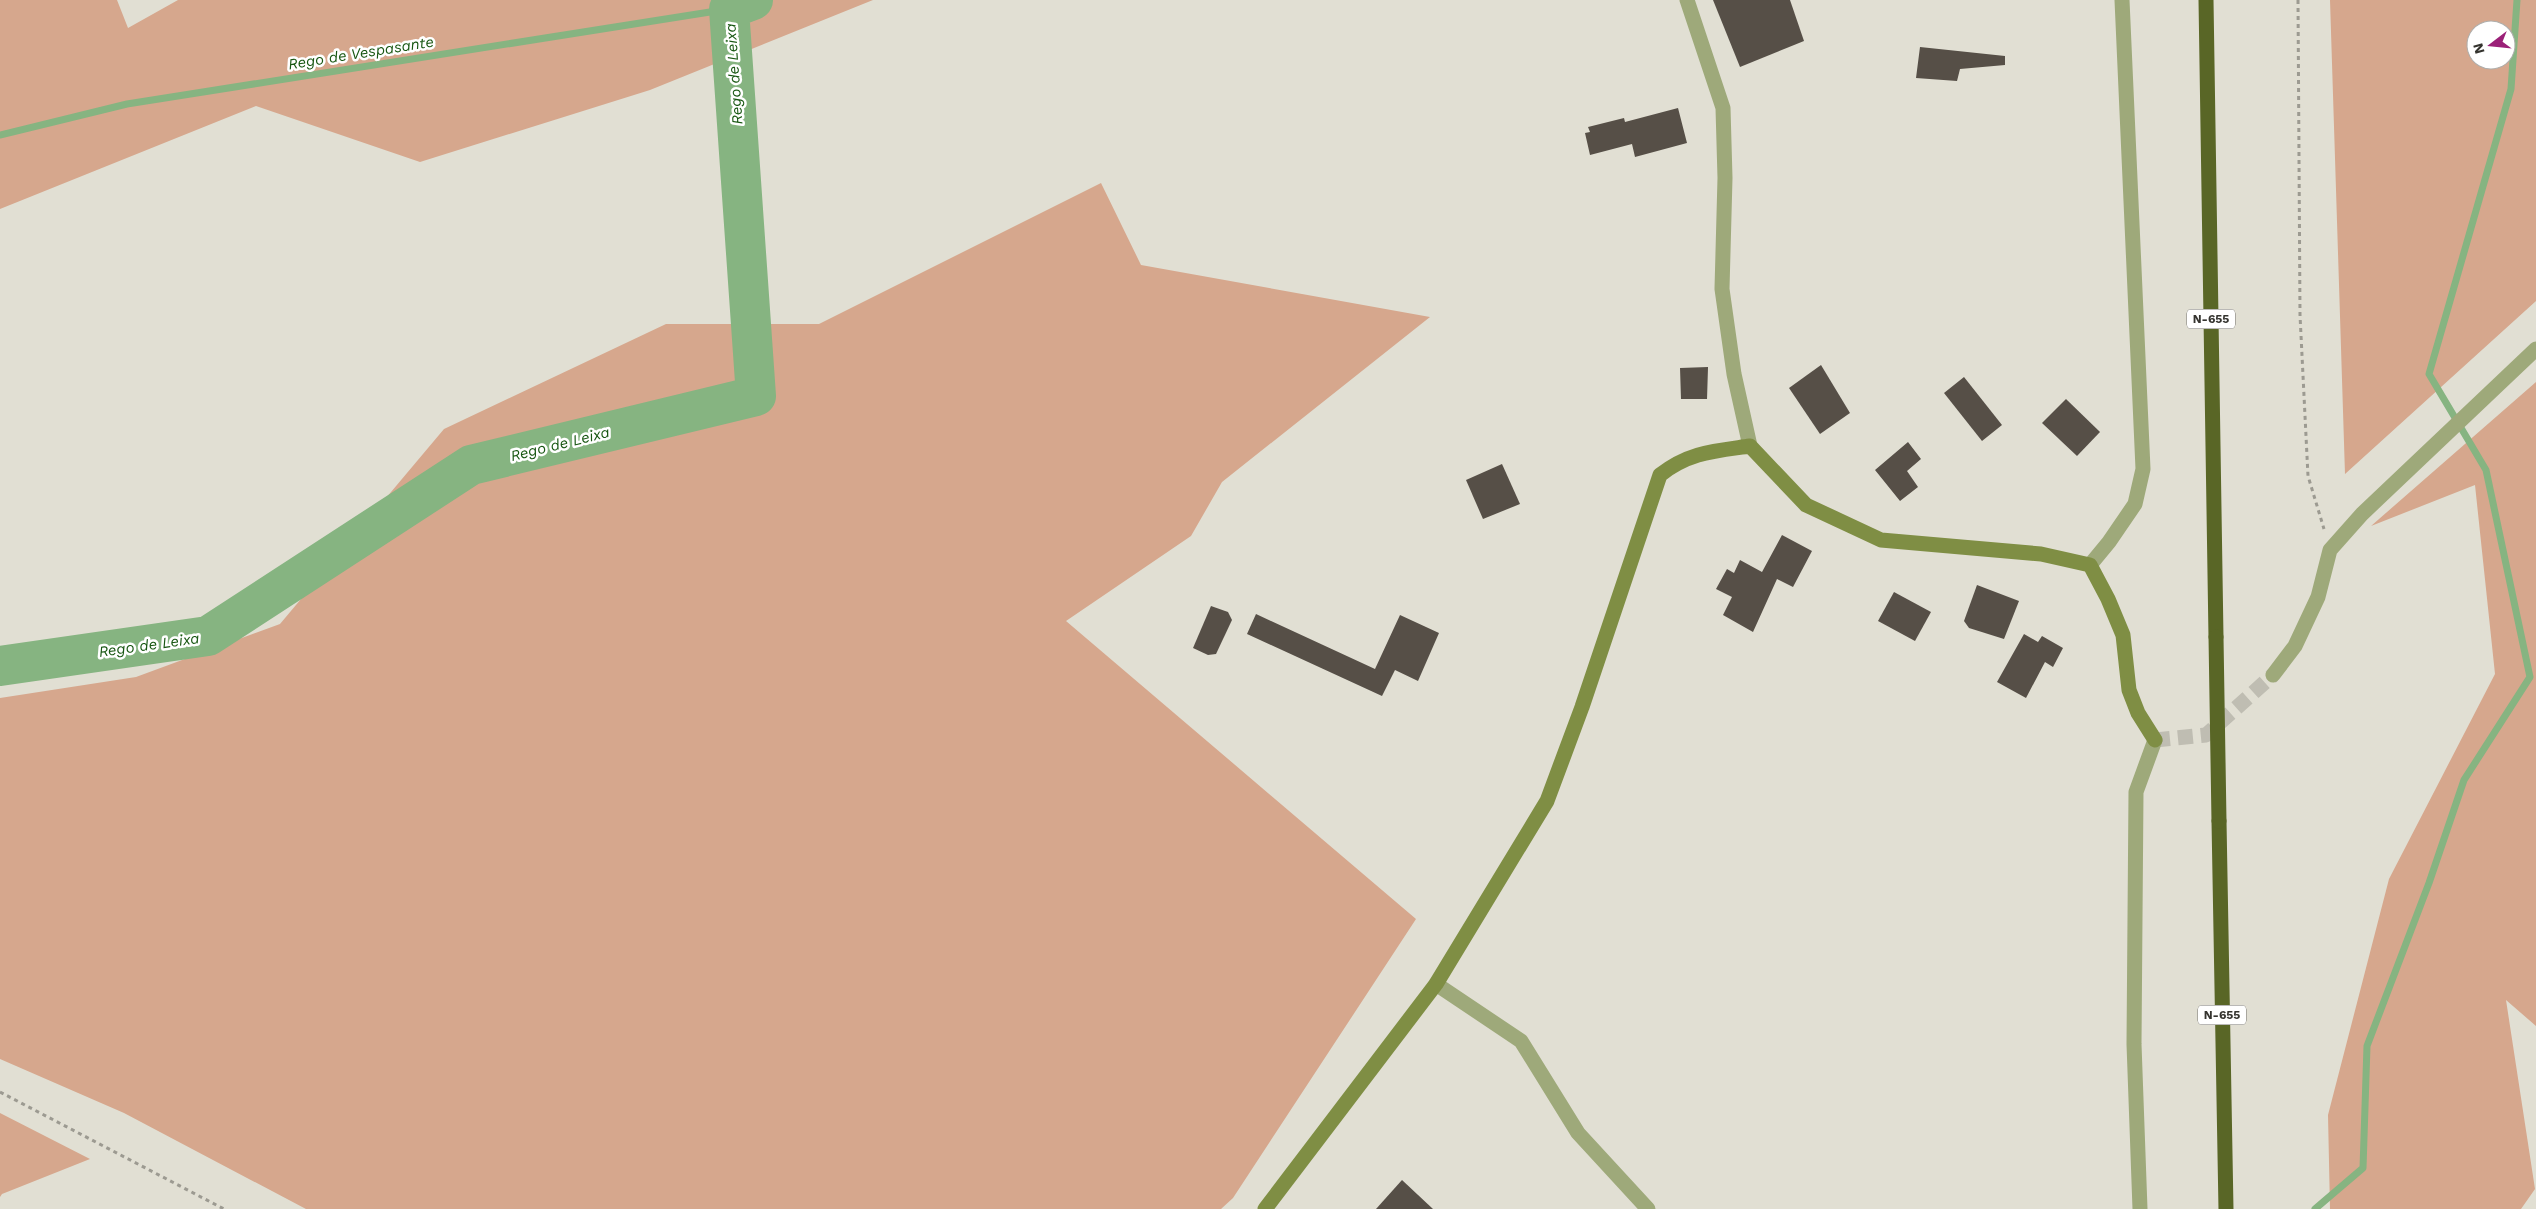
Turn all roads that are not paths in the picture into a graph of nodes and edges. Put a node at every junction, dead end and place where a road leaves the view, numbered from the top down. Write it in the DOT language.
graph roads {
  1 [pos="1687,0"];
  2 [pos="2122,0"];
  3 [pos="2206,0"];
  4 [pos="2536,349"];
  5 [pos="1750,446"];
  6 [pos="2090,565"];
  7 [pos="2273,675"];
  8 [pos="1436,984"];
  9 [pos="1265,1209"];
  10 [pos="1648,1209"];
  11 [pos="2140,1209"];
  12 [pos="2226,1209"];
  1 -- 5 [label="street"];
  2 -- 6 [label="street"];
  3 -- 12 [label="highway, N-655, bridge"];
  4 -- 7 [label="street"];
  5 -- 6 [label="street"];
  5 -- 8 [label="street"];
  6 -- 11 [label="street"];
  8 -- 9 [label="street"];
  8 -- 10 [label="street"];
}
